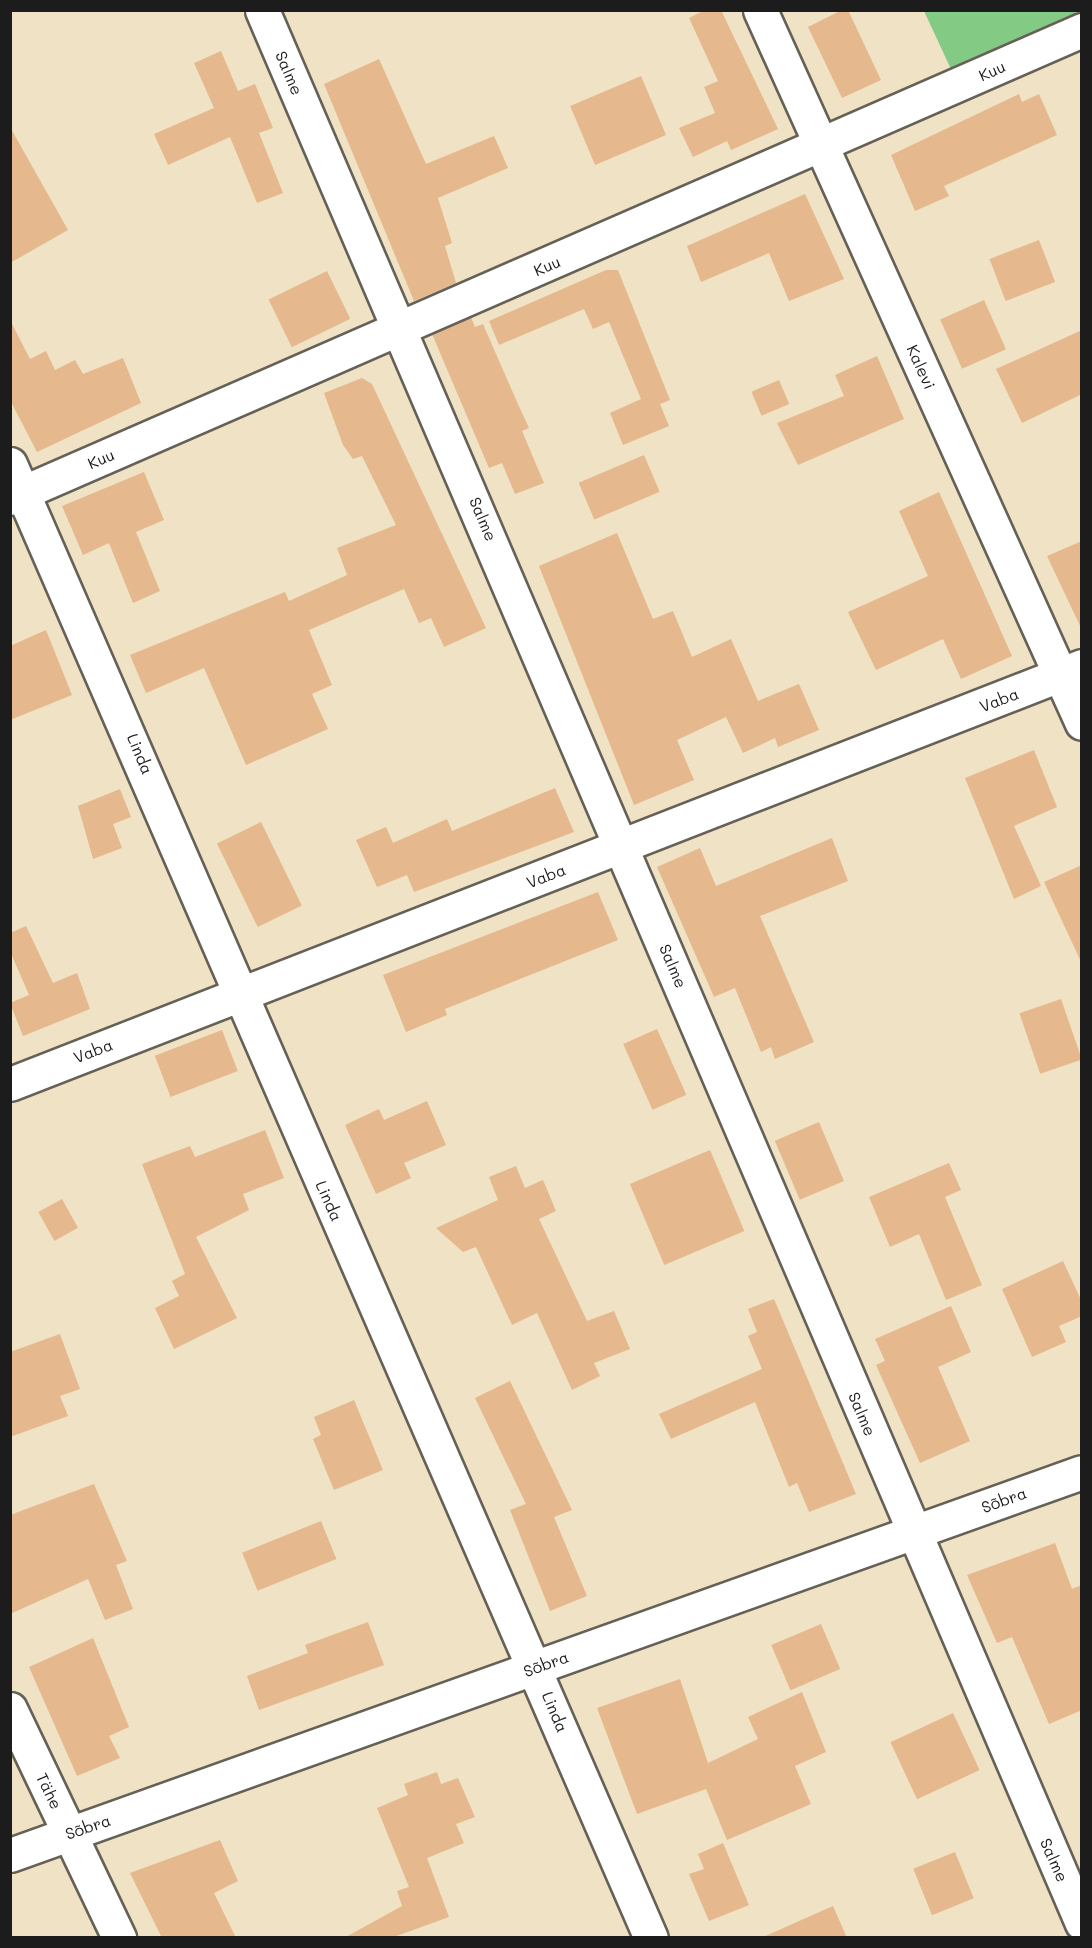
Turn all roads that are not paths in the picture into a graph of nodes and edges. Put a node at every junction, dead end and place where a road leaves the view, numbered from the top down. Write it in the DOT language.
graph roads {
  1 [pos="262,10"];
  2 [pos="760,10"];
  3 [pos="1082,30"];
  4 [pos="822,147"];
  5 [pos="400,330"];
  6 [pos="15,484"];
  7 [pos="1071,671"];
  8 [pos="1082,723"];
  9 [pos="622,846"];
  10 [pos="241,994"];
  11 [pos="10,1083"];
  12 [pos="1082,1472"];
  13 [pos="912,1533"];
  14 [pos="536,1668"];
  15 [pos="10,1709"];
  16 [pos="70,1834"];
  17 [pos="10,1855"];
  18 [pos="1082,1923"];
  19 [pos="119,1938"];
  20 [pos="651,1938"];
  1 -- 5 [label="street, Salme"];
  2 -- 4 [label="street, Kalevi"];
  3 -- 4 [label="street, Kuu"];
  4 -- 5 [label="street, Kuu"];
  4 -- 7 [label="street, Kalevi"];
  5 -- 6 [label="street, Kuu"];
  5 -- 9 [label="street, Salme"];
  6 -- 10 [label="street, Linda"];
  7 -- 8 [label="street, Kalevi"];
  7 -- 9 [label="street, Vaba"];
  9 -- 10 [label="street, Vaba"];
  9 -- 13 [label="street, Salme"];
  10 -- 11 [label="street, Vaba"];
  10 -- 14 [label="street, Linda"];
  12 -- 13 [label="street, Sõbra"];
  13 -- 14 [label="street, Sõbra"];
  13 -- 18 [label="street, Salme"];
  14 -- 16 [label="street, Sõbra"];
  14 -- 20 [label="street, Linda"];
  15 -- 16 [label="street, Tähe"];
  16 -- 17 [label="street, Sõbra"];
  16 -- 19 [label="street, Tähe"];
}
